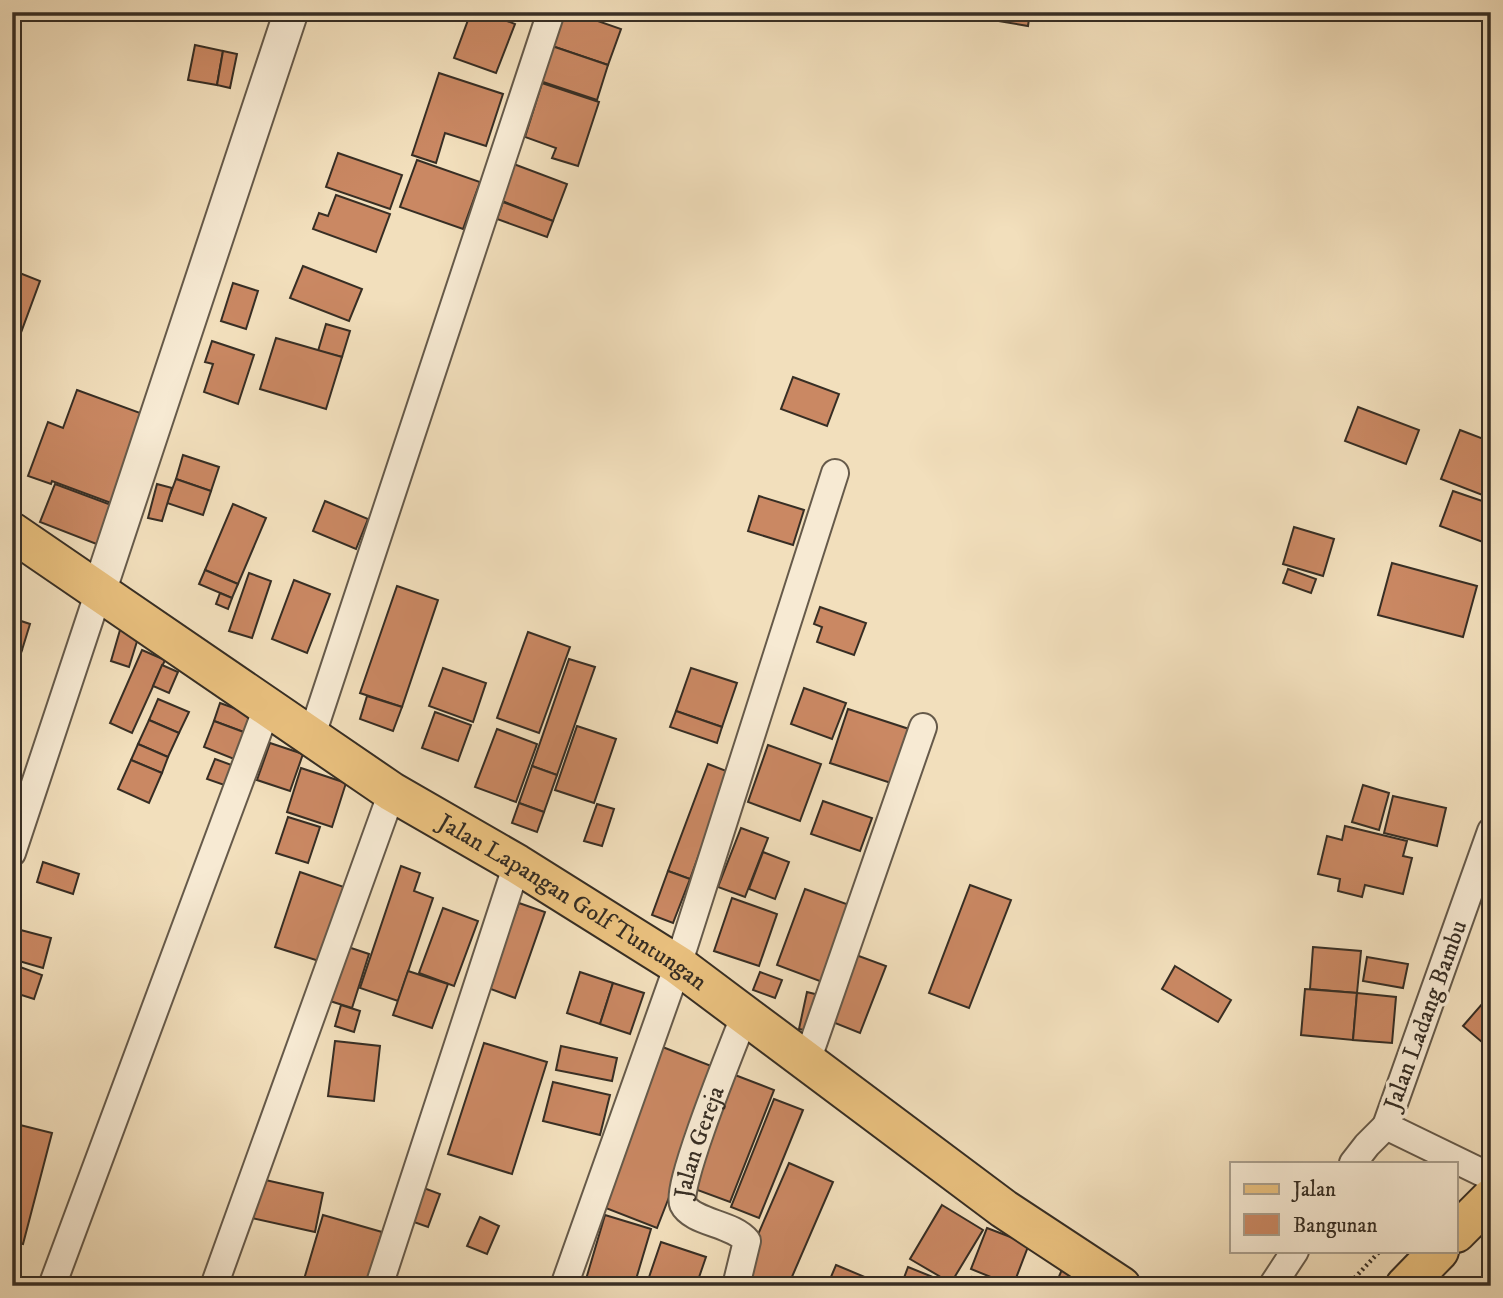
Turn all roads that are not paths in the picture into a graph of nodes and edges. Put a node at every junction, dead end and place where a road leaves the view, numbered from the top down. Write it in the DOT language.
graph roads {
  1 [pos="291,12"];
  2 [pos="551,12"];
  3 [pos="835,473"];
  4 [pos="12,532"];
  5 [pos="99,591"];
  6 [pos="268,705"];
  7 [pos="923,727"];
  8 [pos="312,735"];
  9 [pos="392,792"];
  10 [pos="1491,831"];
  11 [pos="12,853"];
  12 [pos="517,864"];
  13 [pos="678,965"];
  14 [pos="744,1017"];
  15 [pos="807,1061"];
  16 [pos="1386,1126"];
  17 [pos="1354,1162"];
  18 [pos="1491,1177"];
  19 [pos="1491,1198"];
  20 [pos="1458,1231"];
  21 [pos="1293,1252"];
  22 [pos="1438,1252"];
  23 [pos="52,1286"];
  24 [pos="214,1286"];
  25 [pos="379,1286"];
  26 [pos="564,1286"];
  27 [pos="736,1286"];
  28 [pos="1121,1286"];
  29 [pos="1272,1286"];
  30 [pos="1405,1286"];
  1 -- 5 [label="street"];
  2 -- 8 [label="street"];
  3 -- 13 [label="street"];
  4 -- 5 [label="main road, Jalan Lapangan Golf Tuntungan"];
  5 -- 6 [label="main road, Jalan Lapangan Golf Tuntungan"];
  5 -- 11 [label="street"];
  6 -- 8 [label="main road, Jalan Lapangan Golf Tuntungan"];
  6 -- 23 [label="street"];
  7 -- 15 [label="street"];
  8 -- 9 [label="main road, Jalan Lapangan Golf Tuntungan"];
  9 -- 12 [label="main road, Jalan Lapangan Golf Tuntungan"];
  9 -- 24 [label="street"];
  10 -- 16 [label="street, Jalan Ladang Bambu"];
  12 -- 13 [label="main road, Jalan Lapangan Golf Tuntungan"];
  12 -- 25 [label="street"];
  13 -- 14 [label="main road, Jalan Lapangan Golf Tuntungan"];
  13 -- 26 [label="street"];
  14 -- 15 [label="main road, Jalan Lapangan Golf Tuntungan"];
  14 -- 27 [label="street, Jalan Gereja"];
  15 -- 28 [label="main road, Jalan Lapangan Golf Tuntungan"];
  16 -- 17 [label="street"];
  16 -- 18 [label="street, Jalan Ladang Bambu"];
  19 -- 20 [label="main road"];
  21 -- 29 [label="street"];
  22 -- 30 [label="main road"];
}
